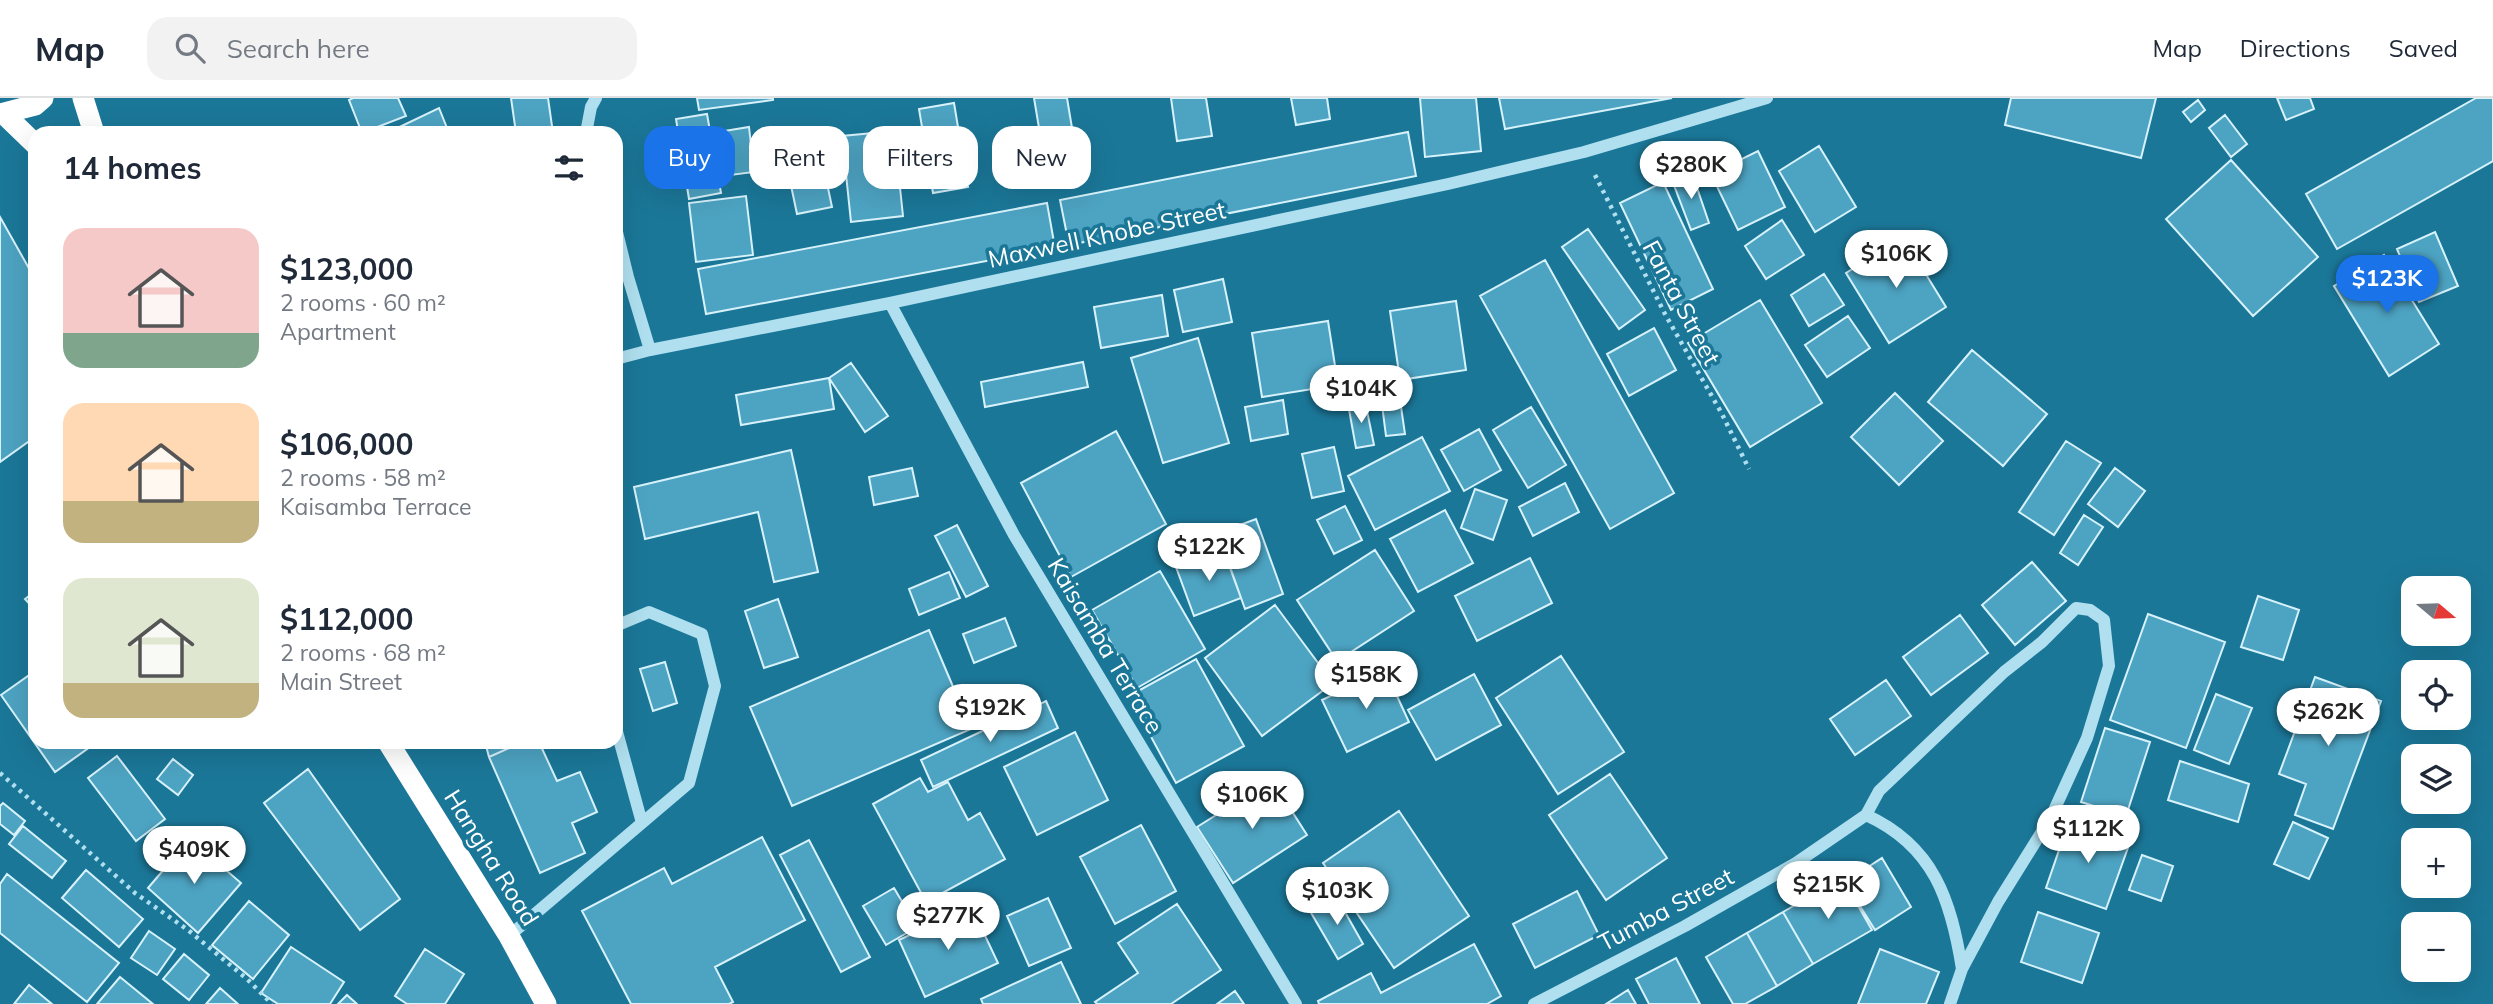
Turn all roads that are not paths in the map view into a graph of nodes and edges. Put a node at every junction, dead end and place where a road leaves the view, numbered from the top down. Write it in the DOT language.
graph roads {
  1 [pos="43,98"];
  2 [pos="83,98"];
  3 [pos="596,98"];
  4 [pos="1767,98"];
  5 [pos="2,114"];
  6 [pos="92,126"];
  7 [pos="587,126"];
  8 [pos="28,138"];
  9 [pos="623,257"];
  10 [pos="890,303"];
  11 [pos="650,350"];
  12 [pos="623,357"];
  13 [pos="623,623"];
  14 [pos="392,749"];
  15 [pos="622,749"];
  16 [pos="1867,815"];
  17 [pos="642,823"];
  18 [pos="509,936"];
  19 [pos="1962,969"];
  20 [pos="546,1004"];
  21 [pos="1296,1004"];
  22 [pos="1534,1004"];
  23 [pos="1950,1004"];
  1 -- 5 [label="highway"];
  2 -- 6 [label="highway"];
  3 -- 7 [label="street"];
  4 -- 10 [label="street, Maxwell Khobe Street"];
  5 -- 8 [label="highway"];
  9 -- 11 [label="street"];
  10 -- 11 [label="street, Maxwell Khobe Street"];
  10 -- 21 [label="street, Kaisamba Terrace"];
  11 -- 12 [label="street, Maxwell Khobe Street"];
  13 -- 17 [label="street"];
  14 -- 18 [label="highway, Hangha Road"];
  15 -- 17 [label="street"];
  16 -- 19 [label="street"];
  16 -- 19 [label="street"];
  16 -- 22 [label="street, Tumba Street"];
  17 -- 18 [label="street"];
  18 -- 20 [label="highway, Hangha Road"];
  19 -- 23 [label="street"];
}
